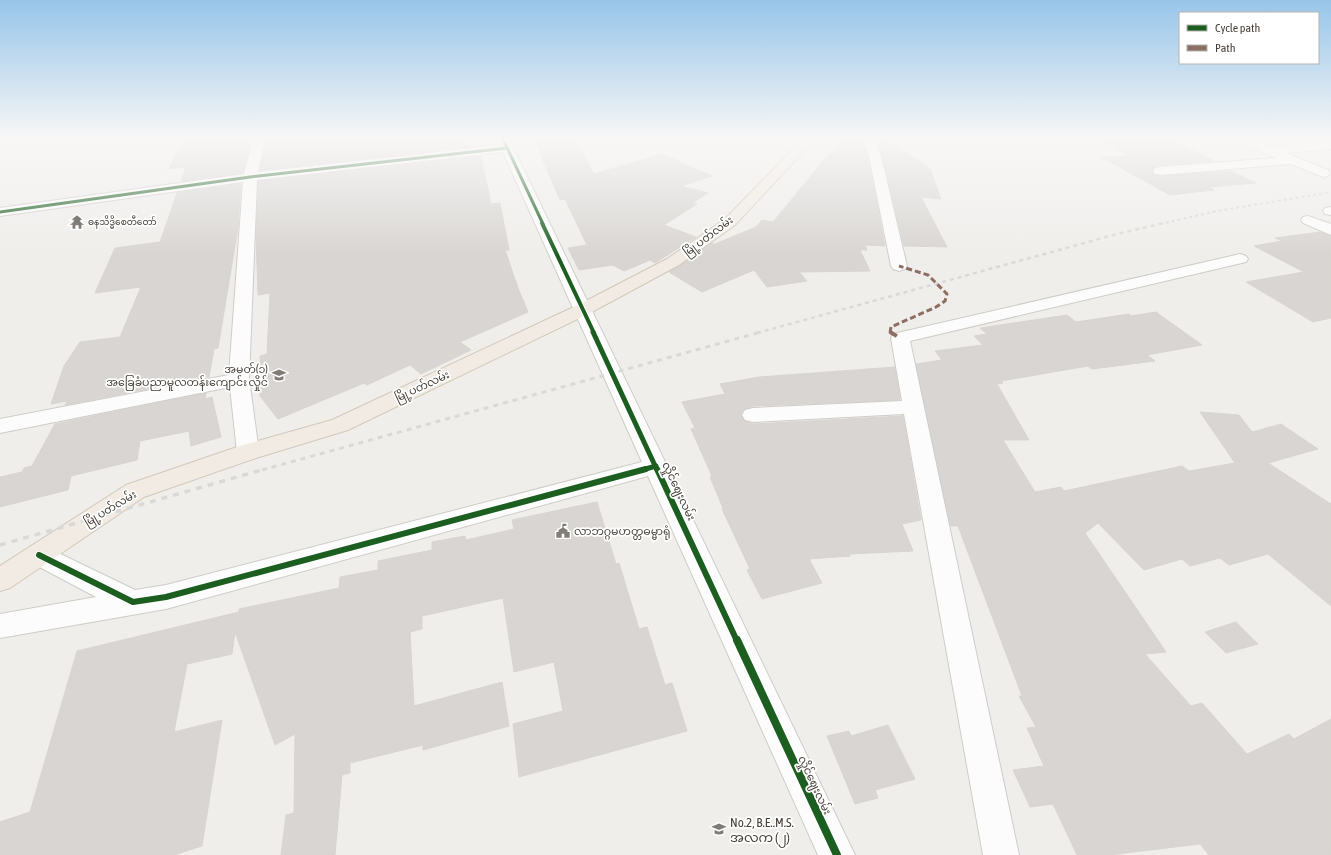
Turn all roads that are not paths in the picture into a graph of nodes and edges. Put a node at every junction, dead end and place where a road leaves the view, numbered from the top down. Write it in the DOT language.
graph roads {
  1 [pos="250,177"];
  2 [pos="520,177"];
  3 [pos="773,177"];
  4 [pos="880,177"];
  5 [pos="0,212"];
  6 [pos="1308,220"];
  7 [pos="1331,230"];
  8 [pos="1240,259"];
  9 [pos="899,266"];
  10 [pos="584,310"];
  11 [pos="239,379"];
  12 [pos="914,407"];
  13 [pos="753,415"];
  14 [pos="0,426"];
  15 [pos="248,452"];
  16 [pos="656,466"];
  17 [pos="39,555"];
  18 [pos="0,580"];
  19 [pos="133,602"];
  20 [pos="0,626"];
  21 [pos="837,855"];
  22 [pos="1000,855"];
  1 -- 5 [label="street"];
  1 -- 11 [label="street"];
  2 -- 10 [label="street, လှိုင်ဈေးလမ်း"];
  3 -- 10 [label="main road, မြို့ပတ်လမ်း"];
  4 -- 9 [label="street"];
  6 -- 7 [label="street"];
  8 -- 12 [label="street"];
  10 -- 15 [label="main road, မြို့ပတ်လမ်း"];
  10 -- 16 [label="street, လှိုင်ဈေးလမ်း"];
  11 -- 14 [label="street"];
  11 -- 15 [label="street"];
  12 -- 13 [label="street"];
  12 -- 22 [label="street"];
  15 -- 17 [label="main road, မြို့ပတ်လမ်း"];
  16 -- 19 [label="street"];
  16 -- 21 [label="street, လှိုင်ဈေးလမ်း"];
  17 -- 18 [label="main road, မြို့ပတ်လမ်း"];
  17 -- 19 [label="street"];
  19 -- 20 [label="street"];
}
